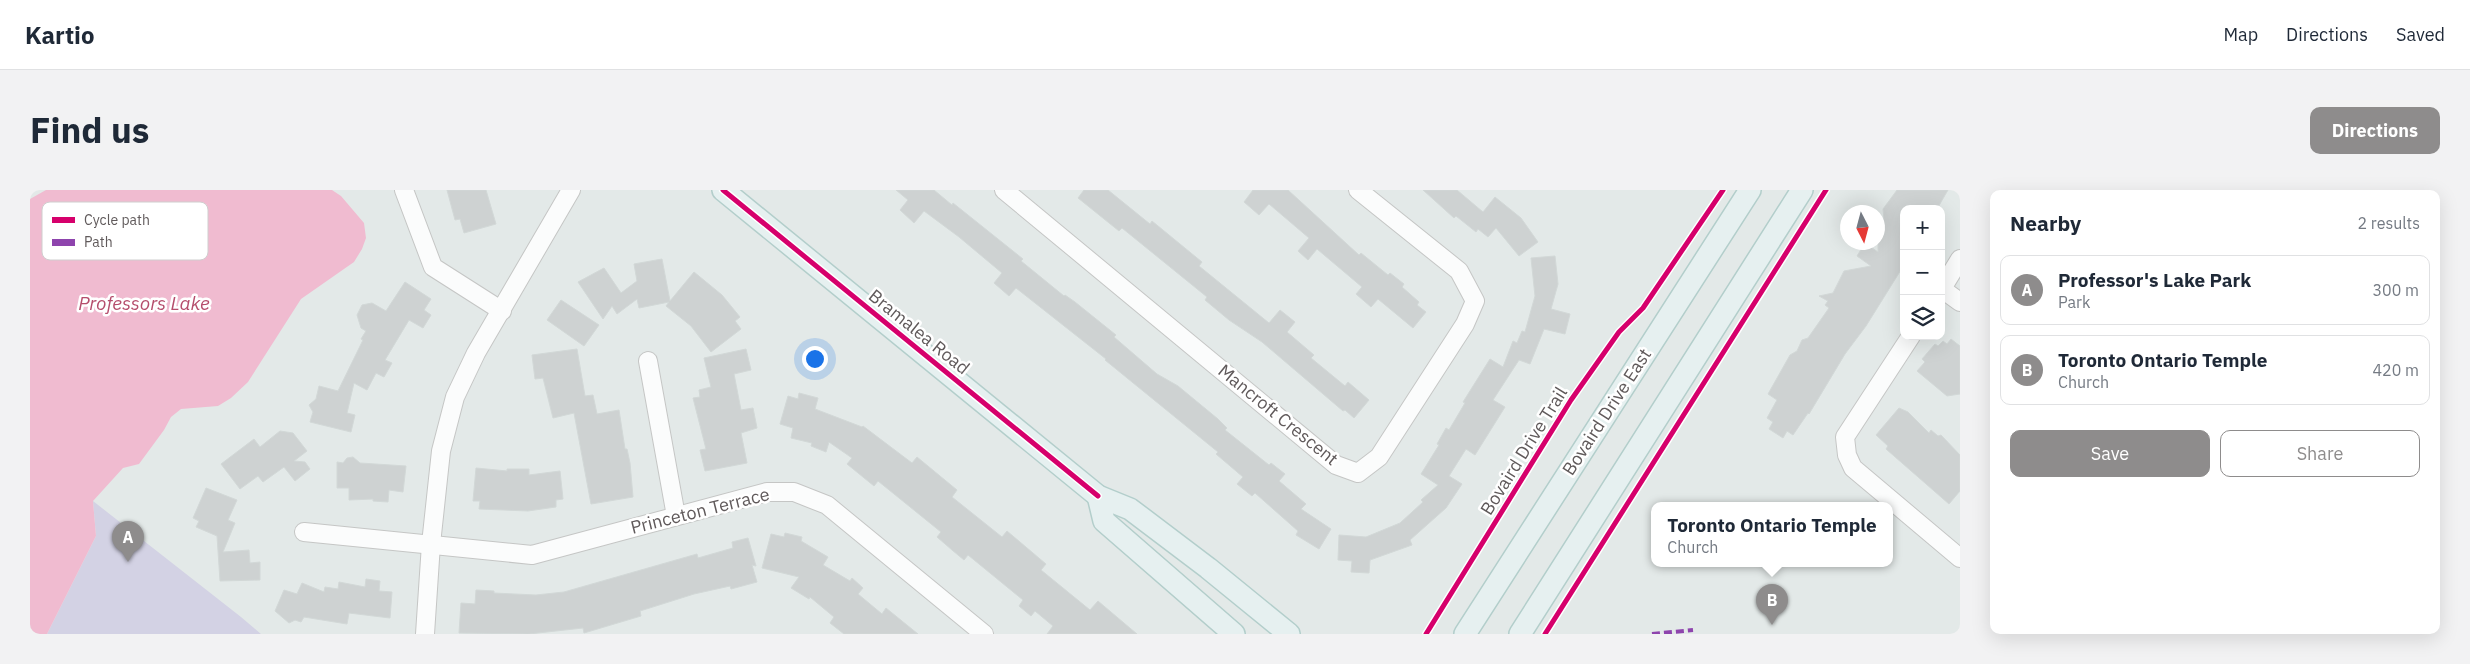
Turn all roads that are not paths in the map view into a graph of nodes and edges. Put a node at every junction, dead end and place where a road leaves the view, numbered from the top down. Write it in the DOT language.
graph roads {
  1 [pos="404,190"];
  2 [pos="571,190"];
  3 [pos="724,190"];
  4 [pos="1004,190"];
  5 [pos="1358,190"];
  6 [pos="1750,190"];
  7 [pos="1802,190"];
  8 [pos="1960,258"];
  9 [pos="1945,285"];
  10 [pos="1945,292"];
  11 [pos="1960,302"];
  12 [pos="502,311"];
  13 [pos="1908,340"];
  14 [pos="648,361"];
  15 [pos="1098,496"];
  16 [pos="676,516"];
  17 [pos="304,532"];
  18 [pos="431,544"];
  19 [pos="1960,558"];
  20 [pos="425,634"];
  21 [pos="984,634"];
  22 [pos="1234,634"];
  23 [pos="1289,634"];
  24 [pos="1465,634"];
  25 [pos="1520,634"];
  1 -- 12 [label="street"];
  2 -- 12 [label="street"];
  3 -- 15 [label="main road, Bramalea Road"];
  4 -- 5 [label="street, Mancroft Crescent"];
  6 -- 24 [label="main road, Bovaird Drive East"];
  7 -- 25 [label="main road"];
  8 -- 9 [label="street"];
  10 -- 11 [label="street"];
  12 -- 18 [label="street"];
  13 -- 19 [label="street"];
  14 -- 16 [label="street"];
  15 -- 22 [label="main road"];
  15 -- 23 [label="main road, Bramalea Road"];
  16 -- 18 [label="street, Princeton Terrace"];
  16 -- 21 [label="street, Princeton Terrace"];
  17 -- 18 [label="street, Princeton Terrace"];
  18 -- 20 [label="street"];
}
